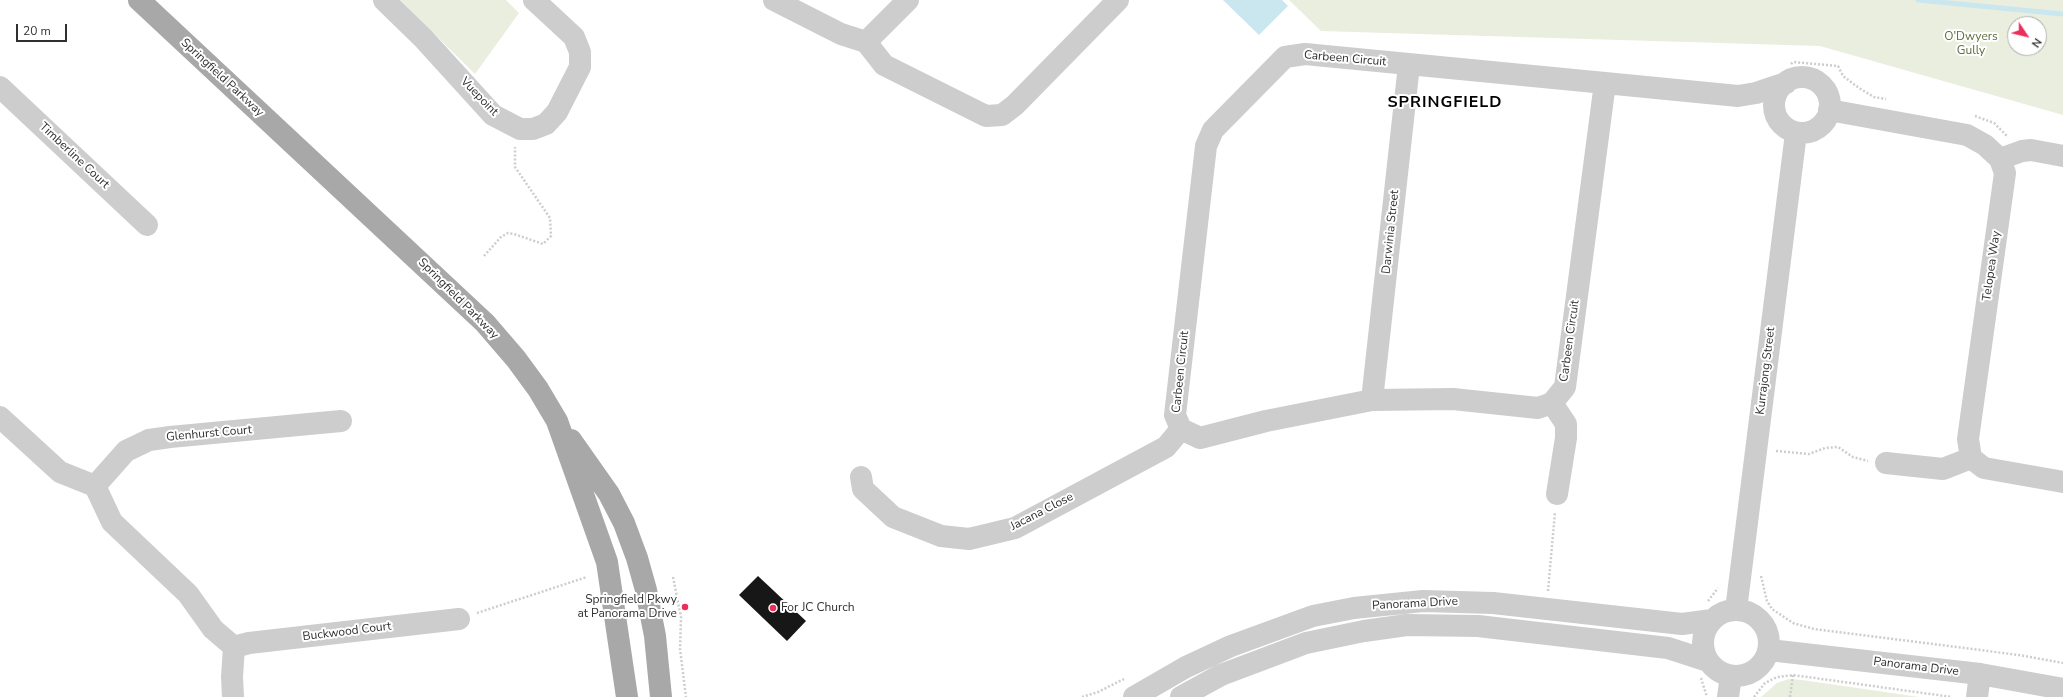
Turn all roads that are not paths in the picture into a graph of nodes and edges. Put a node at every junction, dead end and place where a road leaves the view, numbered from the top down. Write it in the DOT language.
graph roads {
  1 [pos="384,0"];
  2 [pos="534,0"];
  3 [pos="774,0"];
  4 [pos="908,0"];
  5 [pos="1118,0"];
  6 [pos="144,4"];
  7 [pos="866,42"];
  8 [pos="1409,65"];
  9 [pos="1605,83"];
  10 [pos="1786,83"];
  11 [pos="0,87"];
  12 [pos="1738,96"];
  13 [pos="1829,110"];
  14 [pos="1776,116"];
  15 [pos="1796,133"];
  16 [pos="2063,156"];
  17 [pos="2000,159"];
  18 [pos="147,225"];
  19 [pos="1372,400"];
  20 [pos="1552,403"];
  21 [pos="0,417"];
  22 [pos="341,421"];
  23 [pos="557,421"];
  24 [pos="1180,429"];
  25 [pos="1971,458"];
  26 [pos="1886,463"];
  27 [pos="861,477"];
  28 [pos="2063,482"];
  29 [pos="95,486"];
  30 [pos="1557,494"];
  31 [pos="1736,610"];
  32 [pos="459,618"];
  33 [pos="1712,620"];
  34 [pos="234,647"];
  35 [pos="1769,650"];
  36 [pos="1703,668"];
  37 [pos="1980,674"];
  38 [pos="1729,687"];
  39 [pos="2063,689"];
  40 [pos="233,697"];
  41 [pos="627,697"];
  42 [pos="661,697"];
  43 [pos="1134,697"];
  44 [pos="1181,697"];
  45 [pos="1977,697"];
  1 -- 2 [label="street, Vuepoint"];
  3 -- 7 [label="street"];
  4 -- 7 [label="street"];
  5 -- 7 [label="street"];
  6 -- 23 [label="main road, Springfield Parkway"];
  8 -- 9 [label="street, Carbeen Circuit"];
  8 -- 19 [label="street, Darwinia Street"];
  8 -- 24 [label="street, Carbeen Circuit"];
  9 -- 12 [label="street, Carbeen Circuit"];
  9 -- 20 [label="street, Carbeen Circuit"];
  10 -- 12 [label="street, Carbeen Circuit"];
  10 -- 13 [label="street"];
  10 -- 14 [label="street"];
  11 -- 18 [label="street, Timberline Court"];
  12 -- 14 [label="street, Carbeen Circuit"];
  13 -- 15 [label="street"];
  13 -- 17 [label="street"];
  14 -- 15 [label="street"];
  15 -- 31 [label="street, Kurrajong Street"];
  16 -- 17 [label="street"];
  17 -- 25 [label="street, Telopea Way"];
  19 -- 20 [label="street, Carbeen Circuit"];
  19 -- 24 [label="street, Carbeen Circuit"];
  20 -- 30 [label="street"];
  21 -- 29 [label="street"];
  22 -- 29 [label="street, Glenhurst Court"];
  23 -- 41 [label="main road, Springfield Parkway"];
  23 -- 42 [label="main road"];
  24 -- 27 [label="street, Jacana Close"];
  25 -- 26 [label="street"];
  25 -- 28 [label="street"];
  29 -- 34 [label="street"];
  31 -- 33 [label="street"];
  31 -- 35 [label="street"];
  32 -- 34 [label="street, Buckwood Court"];
  33 -- 36 [label="street"];
  33 -- 43 [label="street, Panorama Drive"];
  34 -- 40 [label="street"];
  35 -- 37 [label="street, Panorama Drive"];
  35 -- 38 [label="street"];
  36 -- 38 [label="street"];
  36 -- 44 [label="street, Panorama Drive"];
  37 -- 39 [label="street, Panorama Drive"];
  37 -- 45 [label="street"];
}
